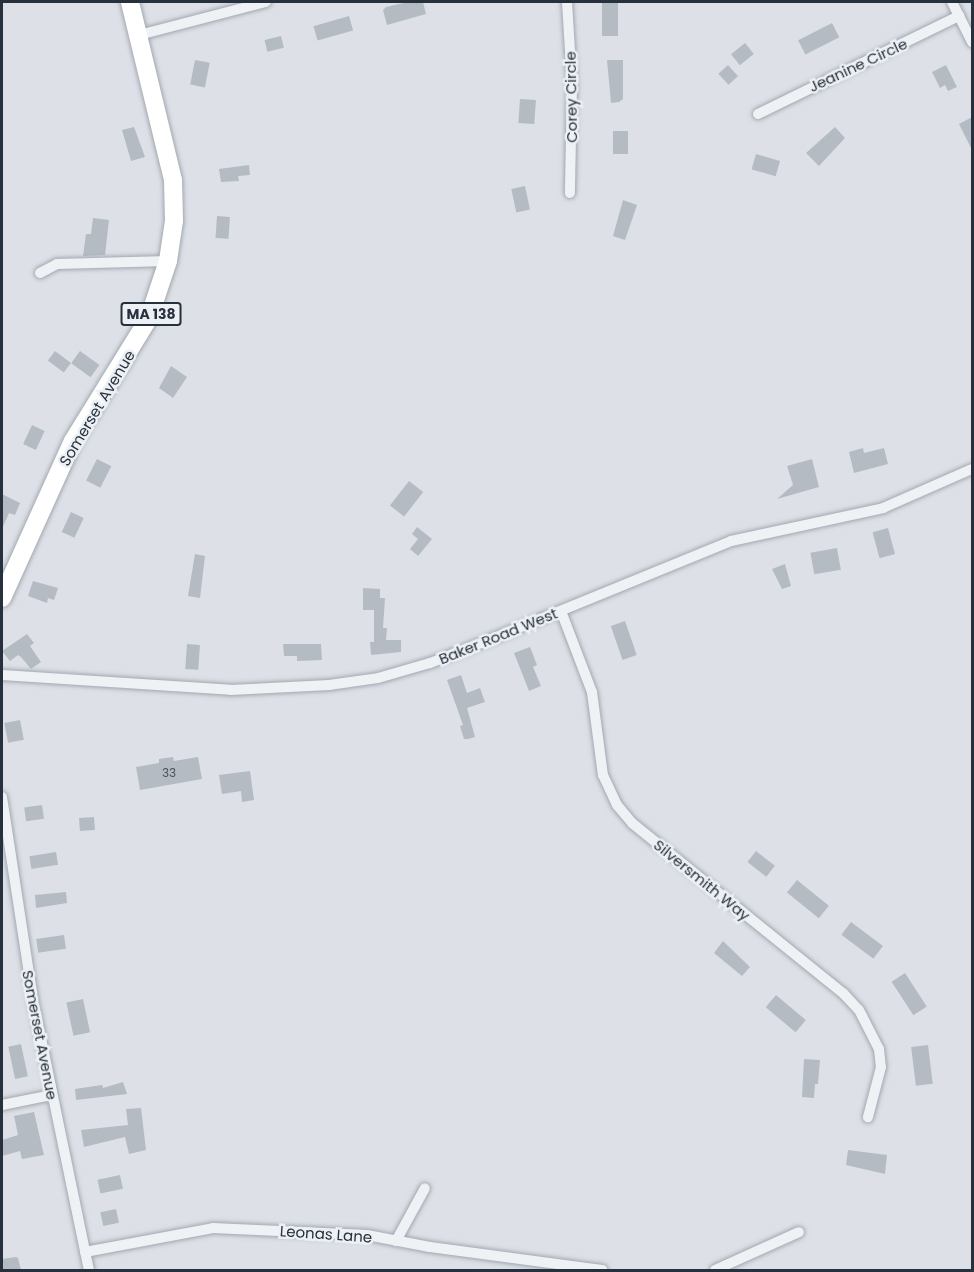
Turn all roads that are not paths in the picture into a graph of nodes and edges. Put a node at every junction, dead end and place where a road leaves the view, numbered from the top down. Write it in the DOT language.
graph roads {
  1 [pos="130,2"];
  2 [pos="266,2"];
  3 [pos="567,2"];
  4 [pos="952,2"];
  5 [pos="959,16"];
  6 [pos="139,35"];
  7 [pos="972,42"];
  8 [pos="758,114"];
  9 [pos="570,193"];
  10 [pos="168,261"];
  11 [pos="40,273"];
  12 [pos="972,469"];
  13 [pos="7,571"];
  14 [pos="2,598"];
  15 [pos="561,611"];
  16 [pos="2,675"];
  17 [pos="2,797"];
  18 [pos="51,1095"];
  19 [pos="2,1105"];
  20 [pos="868,1117"];
  21 [pos="425,1188"];
  22 [pos="799,1232"];
  23 [pos="396,1240"];
  24 [pos="85,1252"];
  25 [pos="89,1270"];
  26 [pos="602,1270"];
  27 [pos="715,1270"];
  1 -- 6 [label="main road, Somerset Avenue / MA 138"];
  2 -- 6 [label="street"];
  3 -- 9 [label="street, Corey Circle"];
  4 -- 5 [label="street"];
  5 -- 7 [label="street"];
  5 -- 8 [label="street, Jeanine Circle"];
  6 -- 10 [label="main road, Somerset Avenue / MA 138"];
  10 -- 11 [label="street"];
  10 -- 13 [label="main road, Somerset Avenue / MA 138"];
  12 -- 15 [label="street, Baker Road West"];
  13 -- 14 [label="main road, Somerset Avenue / MA 138"];
  15 -- 16 [label="street, Baker Road West"];
  15 -- 20 [label="street, Silversmith Way"];
  17 -- 18 [label="street, Somerset Avenue"];
  18 -- 19 [label="street"];
  18 -- 24 [label="street, Somerset Avenue"];
  21 -- 23 [label="street"];
  22 -- 27 [label="street"];
  23 -- 24 [label="street, Leonas Lane"];
  23 -- 26 [label="street, Leonas Lane"];
  24 -- 25 [label="street, Somerset Avenue"];
}
